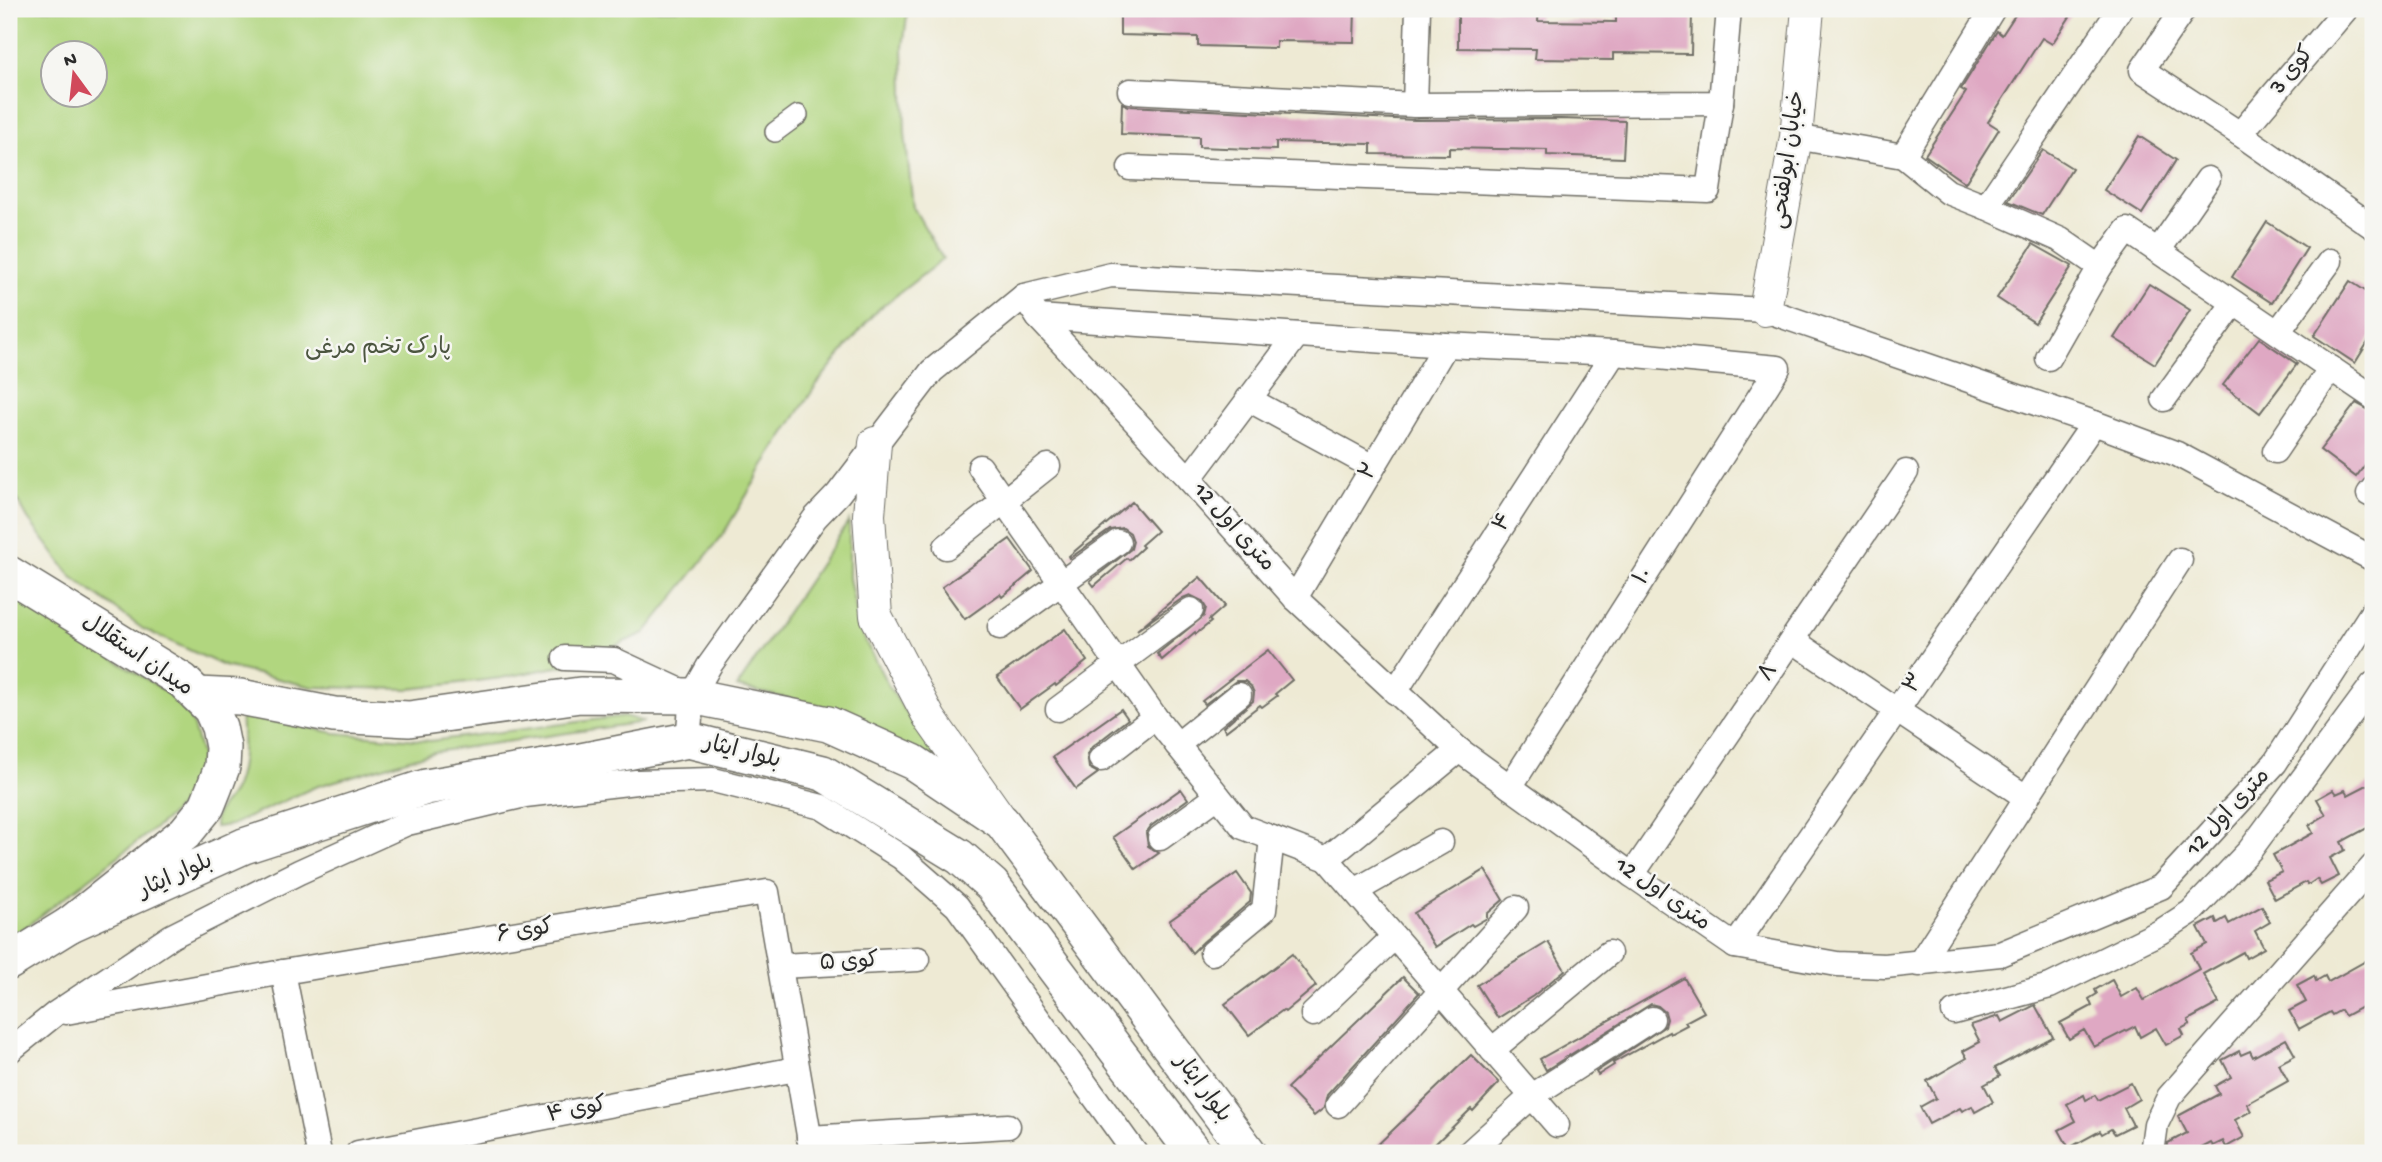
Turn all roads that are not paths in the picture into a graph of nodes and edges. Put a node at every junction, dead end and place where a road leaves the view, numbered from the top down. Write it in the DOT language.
graph roads {
  1 [pos="1418,9"];
  2 [pos="1729,9"];
  3 [pos="1808,9"];
  4 [pos="1993,9"];
  5 [pos="2120,9"];
  6 [pos="2184,9"];
  7 [pos="2346,9"];
  8 [pos="1130,91"];
  9 [pos="1721,103"];
  10 [pos="1415,105"];
  11 [pos="798,116"];
  12 [pos="775,132"];
  13 [pos="2240,134"];
  14 [pos="1796,137"];
  15 [pos="1903,156"];
  16 [pos="1130,168"];
  17 [pos="2208,179"];
  18 [pos="1986,207"];
  19 [pos="2373,225"];
  20 [pos="2158,251"];
  21 [pos="2330,261"];
  22 [pos="2100,267"];
  23 [pos="1024,296"];
  24 [pos="2234,303"];
  25 [pos="1765,310"];
  26 [pos="1038,317"];
  27 [pos="2278,332"];
  28 [pos="1297,335"];
  29 [pos="1446,345"];
  30 [pos="1614,353"];
  31 [pos="2048,358"];
  32 [pos="2331,369"];
  33 [pos="2372,392"];
  34 [pos="1248,399"];
  35 [pos="2164,399"];
  36 [pos="2094,423"];
  37 [pos="875,443"];
  38 [pos="2275,452"];
  39 [pos="1048,466"];
  40 [pos="980,467"];
  41 [pos="1373,467"];
  42 [pos="1906,472"];
  43 [pos="1189,479"];
  44 [pos="1004,501"];
  45 [pos="1118,542"];
  46 [pos="946,547"];
  47 [pos="2373,559"];
  48 [pos="2180,560"];
  49 [pos="11,572"];
  50 [pos="1062,584"];
  51 [pos="1295,598"];
  52 [pos="1191,610"];
  53 [pos="2373,611"];
  54 [pos="1000,627"];
  55 [pos="1792,640"];
  56 [pos="565,658"];
  57 [pos="1118,665"];
  58 [pos="2373,684"];
  59 [pos="1395,692"];
  60 [pos="197,695"];
  61 [pos="692,695"];
  62 [pos="1240,695"];
  63 [pos="1058,709"];
  64 [pos="1897,710"];
  65 [pos="1155,718"];
  66 [pos="688,740"];
  67 [pos="1177,746"];
  68 [pos="1459,750"];
  69 [pos="1101,759"];
  70 [pos="426,787"];
  71 [pos="1510,787"];
  72 [pos="1218,796"];
  73 [pos="2026,798"];
  74 [pos="1002,822"];
  75 [pos="1160,838"];
  76 [pos="1272,838"];
  77 [pos="1441,842"];
  78 [pos="1327,859"];
  79 [pos="2373,866"];
  80 [pos="299,872"];
  81 [pos="1632,875"];
  82 [pos="1354,891"];
  83 [pos="1516,908"];
  84 [pos="69,926"];
  85 [pos="1394,937"];
  86 [pos="1735,946"];
  87 [pos="1212,953"];
  88 [pos="1609,953"];
  89 [pos="918,959"];
  90 [pos="9,962"];
  91 [pos="1919,964"];
  92 [pos="780,966"];
  93 [pos="283,972"];
  94 [pos="1441,991"];
  95 [pos="1954,1012"];
  96 [pos="55,1014"];
  97 [pos="1313,1014"];
  98 [pos="1652,1019"];
  99 [pos="1492,1049"];
  100 [pos="9,1051"];
  101 [pos="796,1069"];
  102 [pos="1532,1096"];
  103 [pos="1338,1105"];
  104 [pos="1557,1125"];
  105 [pos="1008,1126"];
  106 [pos="810,1145"];
  107 [pos="318,1153"];
  108 [pos="358,1153"];
  109 [pos="1135,1153"];
  110 [pos="1194,1153"];
  111 [pos="1249,1153"];
  112 [pos="1469,1153"];
  113 [pos="2152,1153"];
  1 -- 10 [label="street"];
  2 -- 9 [label="street"];
  3 -- 14 [label="street, خیابان ابولفتحی"];
  4 -- 15 [label="street"];
  5 -- 18 [label="street"];
  6 -- 13 [label="street"];
  7 -- 13 [label="street, کوی 3"];
  8 -- 10 [label="street"];
  9 -- 10 [label="street"];
  9 -- 16 [label="street"];
  11 -- 12 [label="street"];
  13 -- 19 [label="street"];
  14 -- 15 [label="street"];
  14 -- 25 [label="street, خیابان ابولفتحی"];
  15 -- 18 [label="street"];
  17 -- 20 [label="street"];
  18 -- 22 [label="street"];
  20 -- 22 [label="street"];
  20 -- 24 [label="street"];
  21 -- 27 [label="street"];
  22 -- 31 [label="street"];
  23 -- 25 [label="street"];
  23 -- 26 [label="street, 12 متری اول"];
  23 -- 37 [label="street"];
  24 -- 27 [label="street"];
  24 -- 35 [label="street"];
  25 -- 36 [label="street"];
  26 -- 28 [label="street"];
  26 -- 43 [label="street, 12 متری اول"];
  27 -- 32 [label="street"];
  28 -- 29 [label="street"];
  28 -- 34 [label="street"];
  29 -- 30 [label="street"];
  29 -- 41 [label="street, ۲"];
  30 -- 59 [label="street, ۴"];
  30 -- 71 [label="street, ۱۰"];
  32 -- 33 [label="street"];
  32 -- 38 [label="street"];
  34 -- 41 [label="street"];
  34 -- 43 [label="street"];
  36 -- 47 [label="street"];
  36 -- 64 [label="street, ۳"];
  37 -- 61 [label="street"];
  37 -- 74 [label="street"];
  39 -- 44 [label="street"];
  40 -- 44 [label="street"];
  41 -- 51 [label="street, ۲"];
  42 -- 55 [label="street, ۸"];
  43 -- 51 [label="street, 12 متری اول"];
  44 -- 46 [label="street"];
  44 -- 50 [label="street"];
  45 -- 50 [label="street"];
  48 -- 73 [label="street"];
  49 -- 60 [label="main road, میدان استقلال"];
  50 -- 54 [label="street"];
  50 -- 57 [label="street"];
  51 -- 59 [label="street, 12 متری اول"];
  52 -- 57 [label="street"];
  53 -- 91 [label="street, 12 متری اول"];
  55 -- 64 [label="street"];
  55 -- 81 [label="street, ۸"];
  56 -- 61 [label="street"];
  57 -- 63 [label="street"];
  57 -- 65 [label="street"];
  58 -- 95 [label="street"];
  59 -- 68 [label="street, 12 متری اول"];
  60 -- 61 [label="main road, بلوار ایثار"];
  60 -- 84 [label="main road, میدان استقلال"];
  61 -- 66 [label="street"];
  61 -- 74 [label="main road, بلوار ایثار"];
  62 -- 67 [label="street"];
  64 -- 73 [label="street"];
  64 -- 86 [label="street, ۳"];
  65 -- 67 [label="street"];
  65 -- 69 [label="street"];
  66 -- 70 [label="main road, بلوار ایثار"];
  66 -- 110 [label="main road, بلوار ایثار"];
  67 -- 72 [label="street"];
  68 -- 71 [label="street, 12 متری اول"];
  68 -- 78 [label="street"];
  70 -- 80 [label="street"];
  70 -- 84 [label="main road, بلوار ایثار"];
  71 -- 81 [label="street, 12 متری اول"];
  72 -- 75 [label="street"];
  72 -- 76 [label="street"];
  73 -- 91 [label="street"];
  74 -- 111 [label="main road, بلوار ایثار"];
  76 -- 78 [label="street"];
  76 -- 87 [label="street"];
  77 -- 82 [label="street"];
  78 -- 82 [label="street"];
  79 -- 113 [label="street"];
  80 -- 96 [label="street"];
  80 -- 109 [label="street"];
  81 -- 86 [label="street, 12 متری اول"];
  82 -- 85 [label="street"];
  83 -- 94 [label="street"];
  84 -- 90 [label="main road, میدان استقلال"];
  85 -- 94 [label="street"];
  85 -- 97 [label="street"];
  86 -- 91 [label="street, 12 متری اول"];
  88 -- 99 [label="street"];
  89 -- 92 [label="street, کوی ۵"];
  92 -- 93 [label="street, کوی ۶"];
  92 -- 101 [label="street"];
  93 -- 96 [label="street, کوی ۶"];
  93 -- 107 [label="street"];
  94 -- 99 [label="street"];
  94 -- 103 [label="street"];
  96 -- 100 [label="street"];
  98 -- 102 [label="street"];
  99 -- 102 [label="street"];
  101 -- 106 [label="street"];
  101 -- 108 [label="street, کوی ۴"];
  102 -- 104 [label="street"];
  102 -- 112 [label="street"];
  105 -- 106 [label="street"];
}
